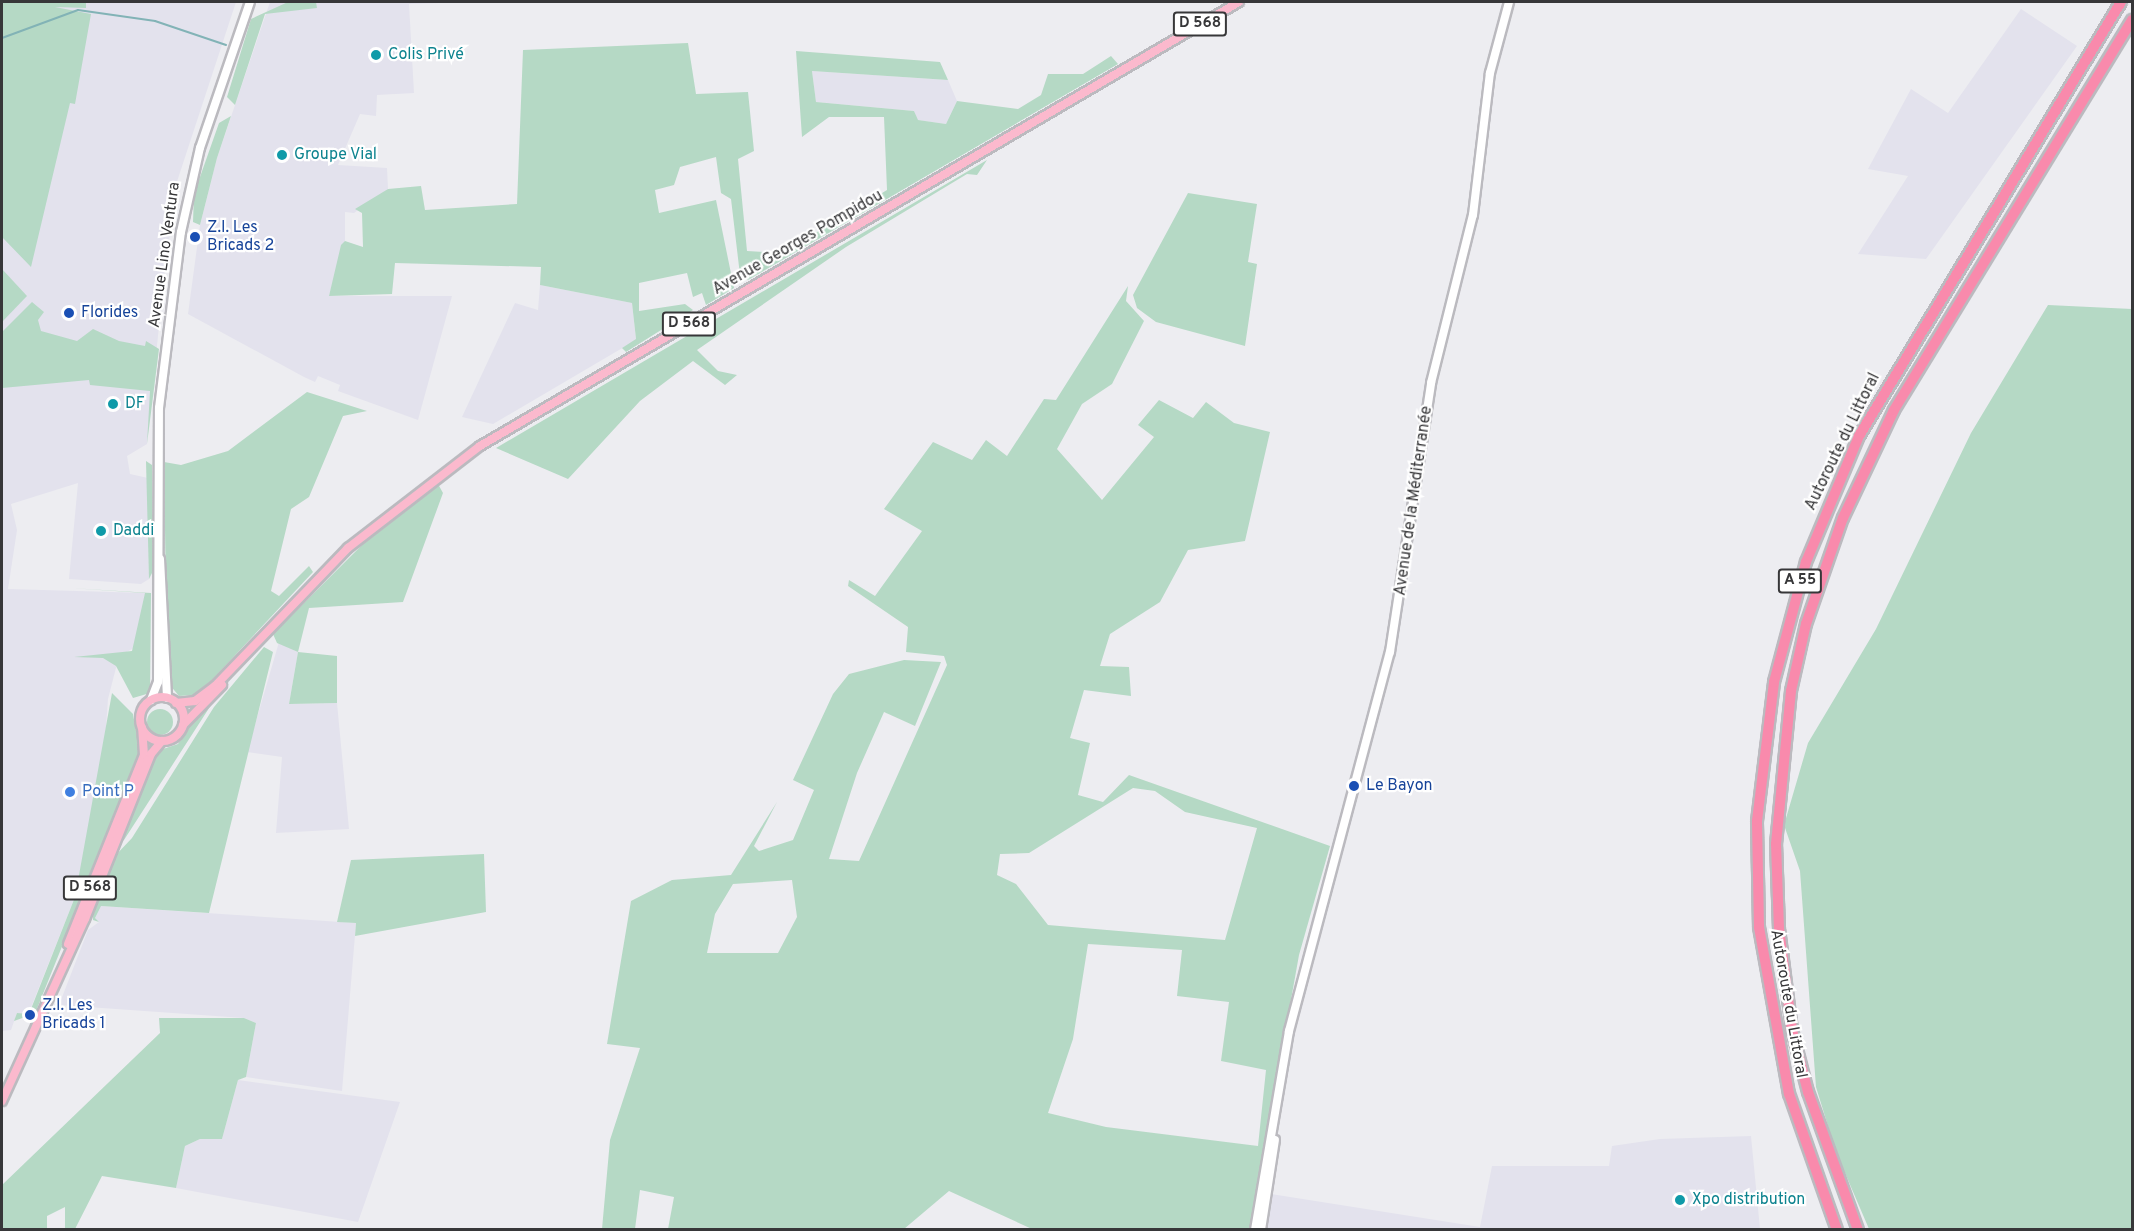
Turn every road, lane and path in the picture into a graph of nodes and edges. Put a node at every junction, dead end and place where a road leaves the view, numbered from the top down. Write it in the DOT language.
graph roads {
  1 [pos="250,2"];
  2 [pos="1239,2"];
  3 [pos="1509,2"];
  4 [pos="2121,2"];
  5 [pos="2133,20"];
  6 [pos="2133,33"];
  7 [pos="2040,176"];
  8 [pos="157,521"];
  9 [pos="253,647"];
  10 [pos="167,698"];
  11 [pos="151,700"];
  12 [pos="176,703"];
  13 [pos="183,725"];
  14 [pos="141,728"];
  15 [pos="162,741"];
  16 [pos="45,1006"];
  17 [pos="1289,1031"];
  18 [pos="2,1101"];
  19 [pos="1256,1230"];
  20 [pos="1261,1230"];
  21 [pos="1837,1230"];
  22 [pos="1858,1230"];
  1 -- 8 [label="main road, Avenue Lino Ventura"];
  2 -- 9 [label="main road, Avenue Georges Pompidou / D 568"];
  3 -- 17 [label="main road, Avenue de la Méditerranée"];
  4 -- 21 [label="highway, Autoroute du Littoral / A 55"];
  5 -- 7 [label="highway, Autoroute du Littoral / A 55"];
  6 -- 7 [label="highway"];
  7 -- 22 [label="highway, Autoroute du Littoral / A 55"];
  8 -- 10 [label="main road, Avenue Lino Ventura"];
  8 -- 11 [label="main road, Avenue Lino Ventura"];
  9 -- 12 [label="main road, Avenue Georges Pompidou"];
  9 -- 13 [label="main road, Avenue Georges Pompidou"];
  10 -- 11 [label="main road"];
  10 -- 12 [label="main road"];
  11 -- 14 [label="main road"];
  12 -- 13 [label="main road"];
  13 -- 15 [label="main road"];
  14 -- 15 [label="main road"];
  14 -- 16 [label="main road, D 568"];
  15 -- 16 [label="main road, D 568"];
  16 -- 18 [label="main road, D 568"];
  17 -- 19 [label="main road, Avenue de la Méditerranée"];
  17 -- 20 [label="main road, Avenue de la Méditerranée"];
}
